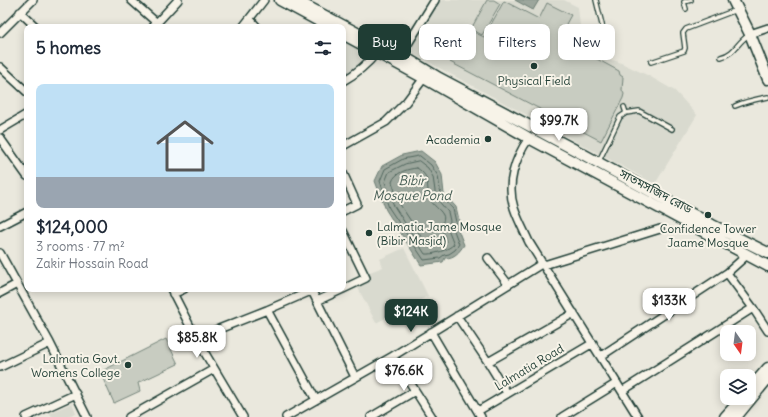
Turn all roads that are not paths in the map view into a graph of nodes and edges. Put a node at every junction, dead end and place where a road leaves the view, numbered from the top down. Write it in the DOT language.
graph roads {
  1 [pos="33,0"];
  2 [pos="131,0"];
  3 [pos="178,0"];
  4 [pos="264,0"];
  5 [pos="435,0"];
  6 [pos="596,0"];
  7 [pos="691,0"];
  8 [pos="733,0"];
  9 [pos="284,1"];
  10 [pos="300,6"];
  11 [pos="686,9"];
  12 [pos="737,10"];
  13 [pos="20,12"];
  14 [pos="250,19"];
  15 [pos="33,24"];
  16 [pos="154,24"];
  17 [pos="156,24"];
  18 [pos="246,24"];
  19 [pos="254,24"];
  20 [pos="326,24"];
  21 [pos="336,24"];
  22 [pos="602,24"];
  23 [pos="768,28"];
  24 [pos="346,29"];
  25 [pos="0,33"];
  26 [pos="750,34"];
  27 [pos="358,35"];
  28 [pos="346,36"];
  29 [pos="411,39"];
  30 [pos="358,42"];
  31 [pos="721,57"];
  32 [pos="371,60"];
  33 [pos="391,60"];
  34 [pos="409,60"];
  35 [pos="651,62"];
  36 [pos="0,67"];
  37 [pos="424,78"];
  38 [pos="346,79"];
  39 [pos="768,79"];
  40 [pos="24,89"];
  41 [pos="768,97"];
  42 [pos="735,106"];
  43 [pos="624,107"];
  44 [pos="626,113"];
  45 [pos="24,116"];
  46 [pos="535,128"];
  47 [pos="672,129"];
  48 [pos="0,130"];
  49 [pos="0,138"];
  50 [pos="529,138"];
  51 [pos="346,144"];
  52 [pos="599,162"];
  53 [pos="24,172"];
  54 [pos="346,179"];
  55 [pos="346,210"];
  56 [pos="24,214"];
  57 [pos="0,226"];
  58 [pos="660,229"];
  59 [pos="346,237"];
  60 [pos="768,252"];
  61 [pos="0,253"];
  62 [pos="747,255"];
  63 [pos="488,258"];
  64 [pos="543,264"];
  65 [pos="768,266"];
  66 [pos="727,272"];
  67 [pos="18,284"];
  68 [pos="508,284"];
  69 [pos="346,288"];
  70 [pos="172,292"];
  71 [pos="307,292"];
  72 [pos="312,292"];
  73 [pos="336,292"];
  74 [pos="0,293"];
  75 [pos="317,301"];
  76 [pos="754,308"];
  77 [pos="267,310"];
  78 [pos="574,313"];
  79 [pos="457,316"];
  80 [pos="768,331"];
  81 [pos="431,332"];
  82 [pos="196,338"];
  83 [pos="50,343"];
  84 [pos="593,343"];
  85 [pos="392,356"];
  86 [pos="601,356"];
  87 [pos="488,362"];
  88 [pos="0,367"];
  89 [pos="768,368"];
  90 [pos="214,369"];
  91 [pos="355,377"];
  92 [pos="768,378"];
  93 [pos="756,382"];
  94 [pos="617,383"];
  95 [pos="415,391"];
  96 [pos="622,391"];
  97 [pos="507,393"];
  98 [pos="76,394"];
  99 [pos="316,400"];
  100 [pos="740,410"];
  101 [pos="480,414"];
  102 [pos="241,416"];
  103 [pos="26,417"];
  104 [pos="87,417"];
  105 [pos="129,417"];
  106 [pos="286,417"];
  107 [pos="371,417"];
  108 [pos="432,417"];
  109 [pos="562,417"];
  110 [pos="638,417"];
  111 [pos="725,417"];
  1 -- 13 [label="street"];
  2 -- 16 [label="street"];
  3 -- 17 [label="street"];
  4 -- 14 [label="street"];
  5 -- 29 [label="street"];
  6 -- 22 [label="lane"];
  7 -- 11 [label="lane"];
  8 -- 12 [label="main road"];
  9 -- 10 [label="main road, সাতমসজিদ রোড"];
  10 -- 20 [label="main road, সাতমসজিদ রোড"];
  10 -- 21 [label="main road, সাতমসজিদ রোড"];
  12 -- 26 [label="main road"];
  12 -- 35 [label="lane"];
  13 -- 15 [label="street"];
  13 -- 25 [label="street"];
  14 -- 18 [label="street"];
  14 -- 19 [label="street"];
  23 -- 26 [label="street"];
  24 -- 27 [label="main road, সাতমসজিদ রোড"];
  26 -- 31 [label="lane"];
  26 -- 39 [label="main road"];
  28 -- 30 [label="main road, সাতমসজিদ রোড"];
  32 -- 38 [label="street"];
  33 -- 37 [label="main road, সাতমসজিদ রোড"];
  34 -- 46 [label="main road, সাতমসজিদ রোড"];
  36 -- 40 [label="street"];
  37 -- 50 [label="main road, সাতমসজিদ রোড"];
  37 -- 51 [label="street"];
  41 -- 42 [label="lane"];
  43 -- 44 [label="lane"];
  44 -- 47 [label="lane"];
  44 -- 52 [label="lane"];
  45 -- 48 [label="street"];
  46 -- 50 [label="main road"];
  46 -- 52 [label="main road, সাতমসজিদ রোড"];
  49 -- 53 [label="street"];
  50 -- 62 [label="main road, সাতমসজিদ রোড"];
  50 -- 64 [label="street"];
  52 -- 60 [label="main road, সাতমসজিদ রোড"];
  54 -- 55 [label="street"];
  56 -- 57 [label="street"];
  58 -- 64 [label="street"];
  59 -- 69 [label="street"];
  61 -- 67 [label="street"];
  62 -- 65 [label="main road, সাতমসজিদ রোড"];
  62 -- 66 [label="street"];
  63 -- 68 [label="street"];
  64 -- 68 [label="street"];
  64 -- 78 [label="street"];
  66 -- 76 [label="street"];
  66 -- 86 [label="street"];
  67 -- 74 [label="street"];
  67 -- 83 [label="street"];
  68 -- 79 [label="street"];
  70 -- 82 [label="street"];
  71 -- 77 [label="street"];
  72 -- 75 [label="street"];
  73 -- 75 [label="street"];
  75 -- 91 [label="street"];
  76 -- 80 [label="street"];
  76 -- 96 [label="street"];
  77 -- 82 [label="street"];
  77 -- 99 [label="street"];
  78 -- 84 [label="street"];
  78 -- 87 [label="street"];
  79 -- 81 [label="street"];
  79 -- 87 [label="street"];
  81 -- 85 [label="street"];
  81 -- 101 [label="street"];
  82 -- 90 [label="street"];
  83 -- 88 [label="street"];
  83 -- 98 [label="street"];
  84 -- 86 [label="street"];
  84 -- 97 [label="street, Lalmatia Road"];
  85 -- 91 [label="street"];
  85 -- 95 [label="street"];
  86 -- 94 [label="street"];
  87 -- 97 [label="street"];
  89 -- 93 [label="main road"];
  90 -- 102 [label="street"];
  90 -- 105 [label="street"];
  91 -- 99 [label="street"];
  92 -- 100 [label="main road"];
  94 -- 96 [label="street"];
  94 -- 109 [label="street"];
  95 -- 107 [label="street"];
  95 -- 108 [label="street"];
  96 -- 110 [label="street"];
  97 -- 101 [label="street, Lalmatia Road"];
  98 -- 103 [label="street"];
  98 -- 104 [label="street"];
  99 -- 106 [label="street"];
  100 -- 111 [label="main road"];
}
